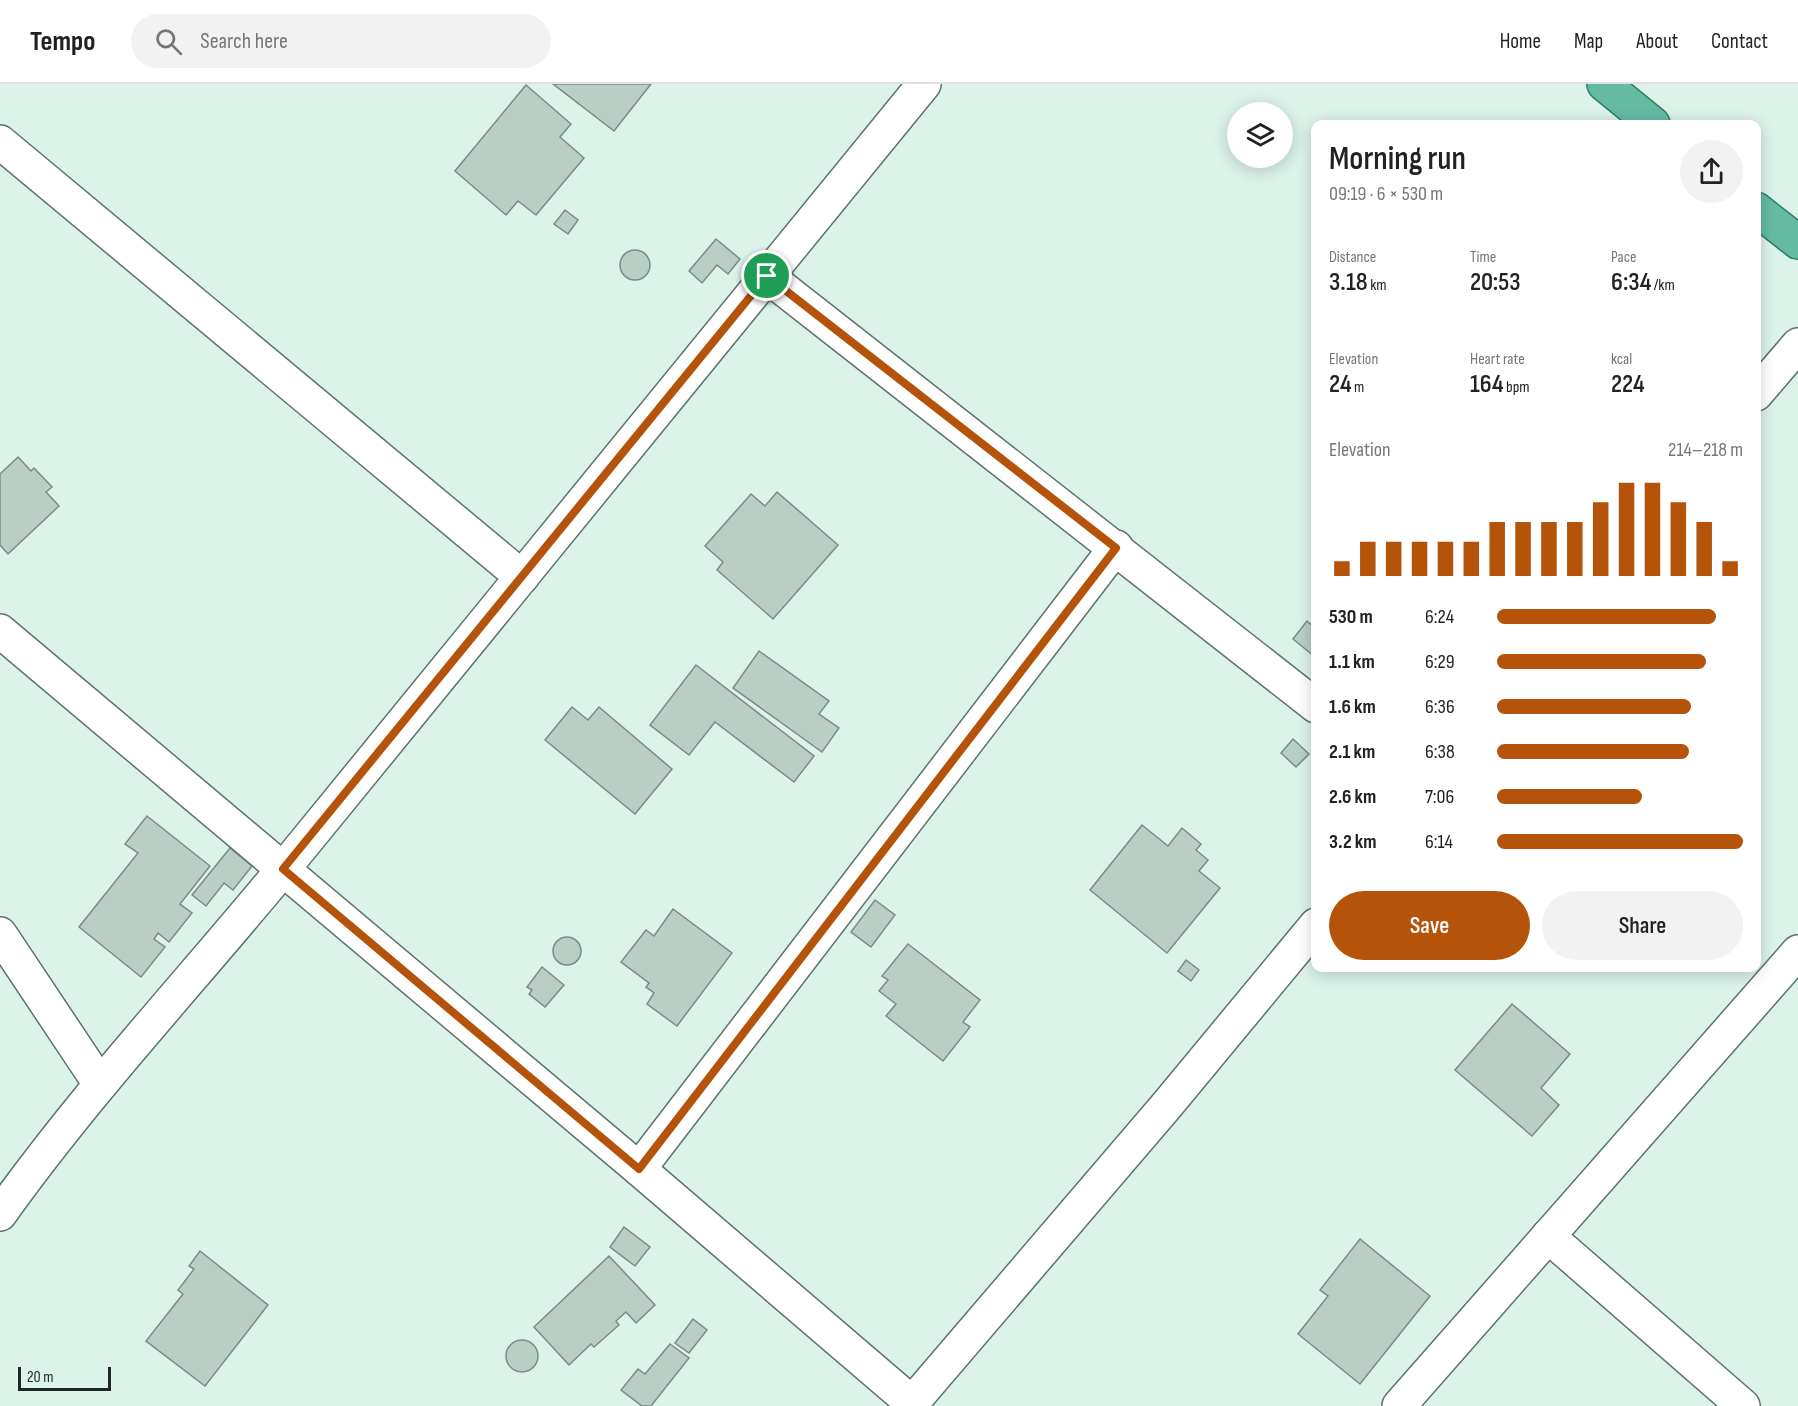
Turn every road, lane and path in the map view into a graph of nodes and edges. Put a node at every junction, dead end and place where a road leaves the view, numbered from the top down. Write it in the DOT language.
graph roads {
  1 [pos="924,84"];
  2 [pos="1604,84"];
  3 [pos="1648,120"];
  4 [pos="0,142"];
  5 [pos="1761,213"];
  6 [pos="1798,242"];
  7 [pos="767,276"];
  8 [pos="1798,345"];
  9 [pos="1761,388"];
  10 [pos="1116,548"];
  11 [pos="522,577"];
  12 [pos="0,632"];
  13 [pos="1311,702"];
  14 [pos="283,869"];
  15 [pos="1311,931"];
  16 [pos="0,934"];
  17 [pos="1797,954"];
  18 [pos="100,1084"];
  19 [pos="639,1169"];
  20 [pos="0,1214"];
  21 [pos="1548,1236"];
  22 [pos="911,1405"];
  23 [pos="1399,1406"];
  24 [pos="1743,1406"];
  1 -- 7 [label="street"];
  2 -- 3 [label="highway"];
  4 -- 11 [label="street"];
  5 -- 6 [label="highway"];
  7 -- 10 [label="street"];
  7 -- 11 [label="street"];
  8 -- 9 [label="street"];
  10 -- 13 [label="street"];
  10 -- 19 [label="street"];
  11 -- 14 [label="street"];
  12 -- 14 [label="street"];
  14 -- 18 [label="street"];
  14 -- 19 [label="street"];
  15 -- 22 [label="street"];
  16 -- 18 [label="street"];
  17 -- 21 [label="street"];
  18 -- 20 [label="street"];
  19 -- 22 [label="street"];
  21 -- 23 [label="street"];
  21 -- 24 [label="street"];
}
